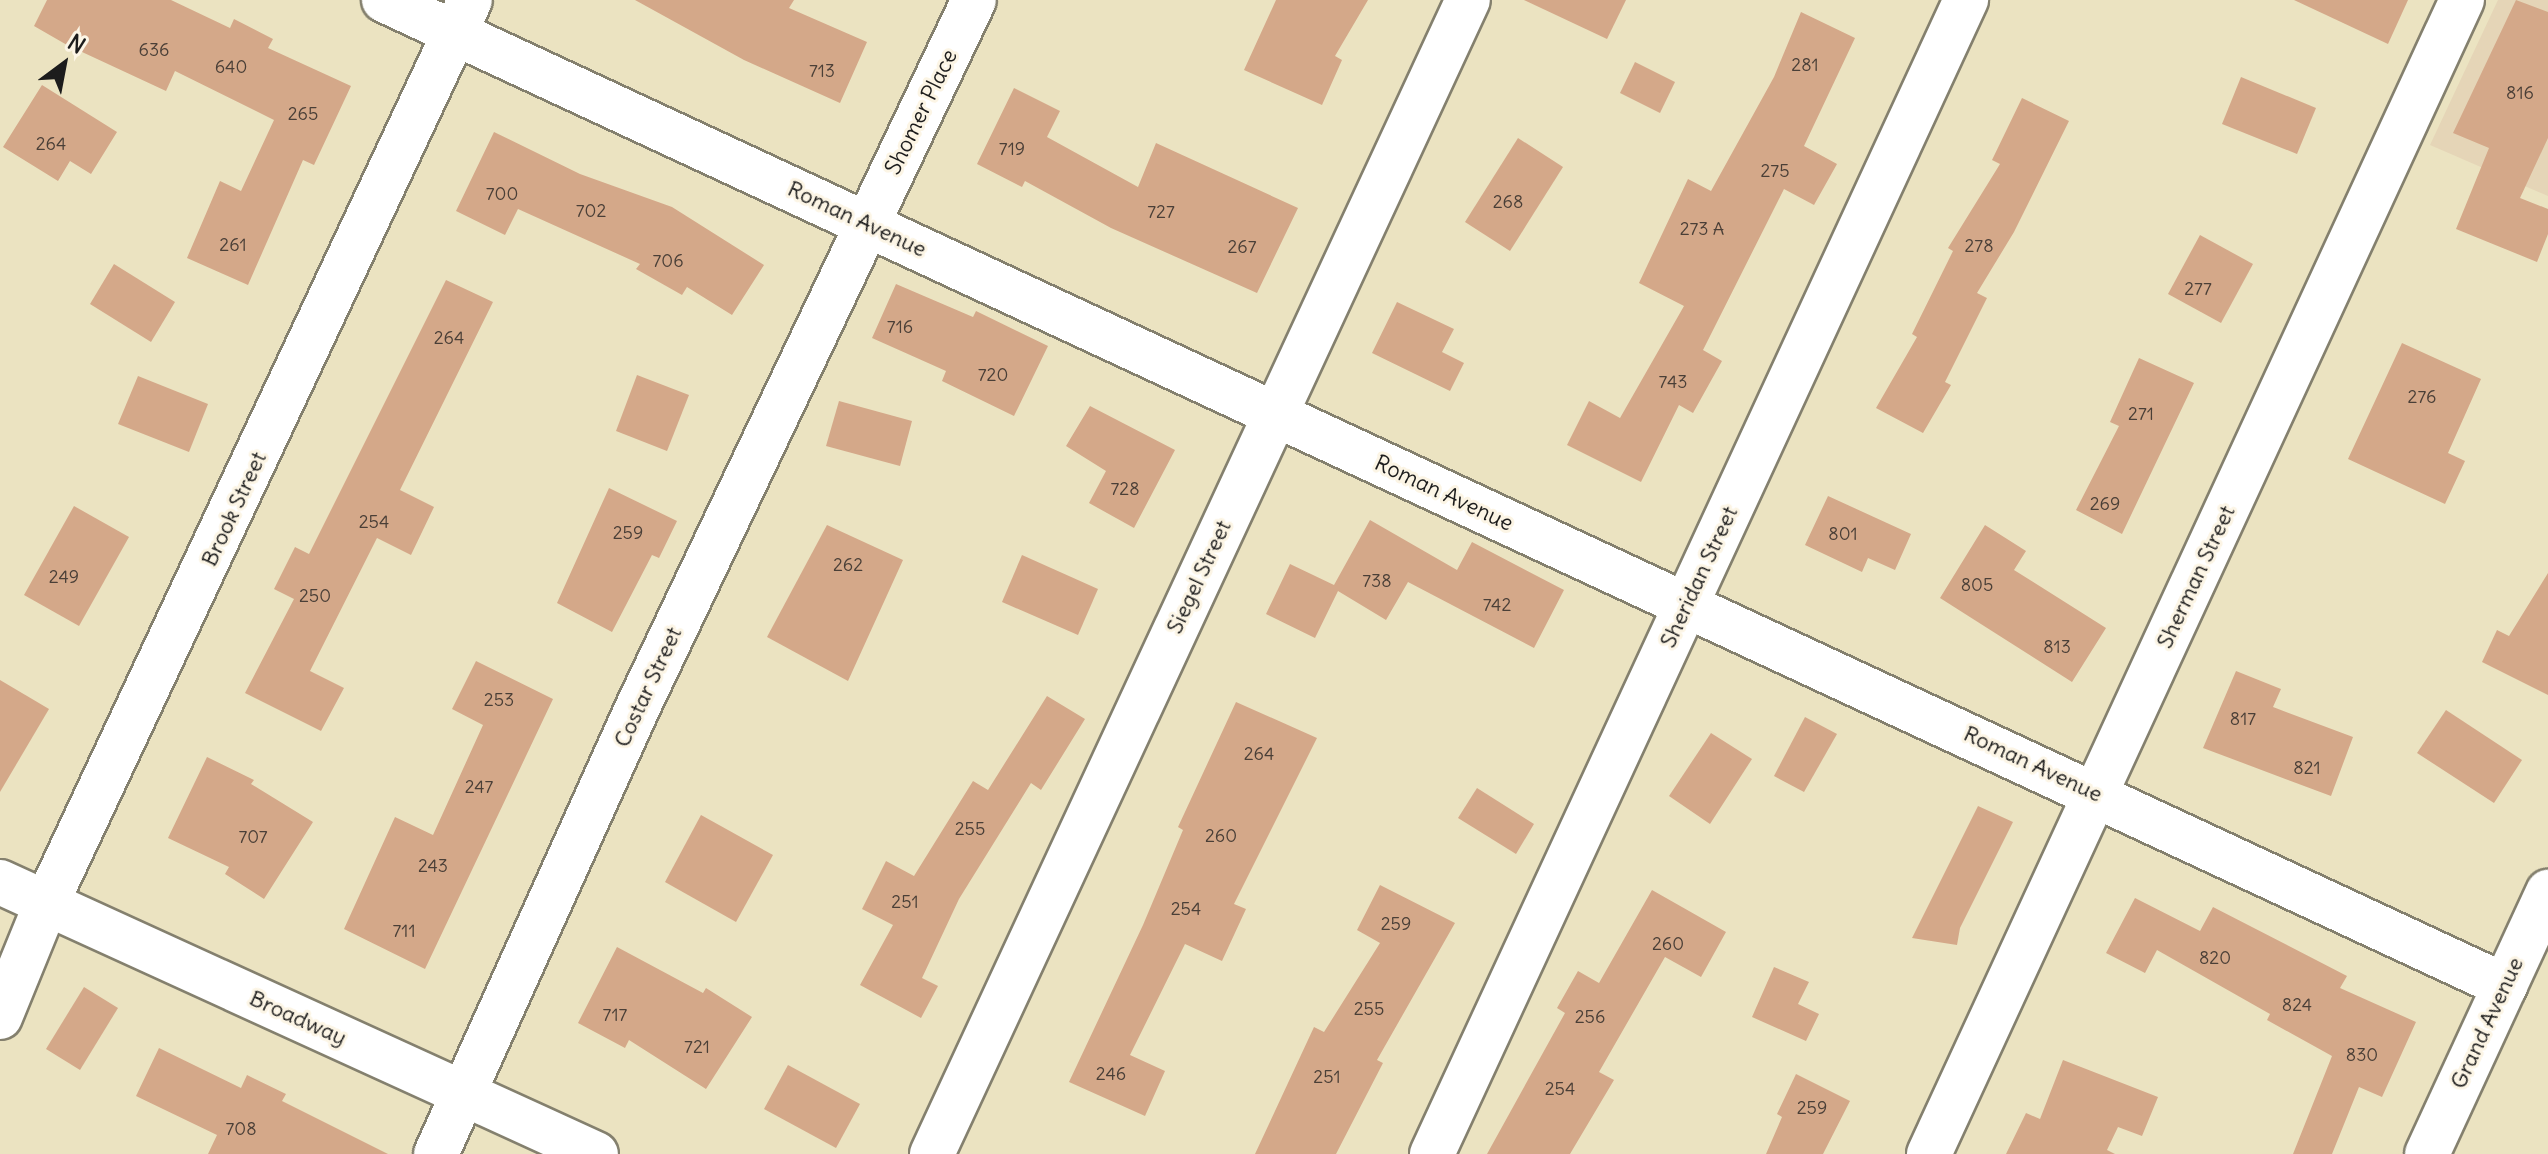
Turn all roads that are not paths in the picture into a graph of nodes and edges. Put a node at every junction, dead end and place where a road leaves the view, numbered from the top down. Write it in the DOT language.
graph roads {
  1 [pos="384,0"];
  2 [pos="974,0"];
  3 [pos="1468,0"];
  4 [pos="1966,0"];
  5 [pos="2462,0"];
  6 [pos="462,16"];
  7 [pos="868,223"];
  8 [pos="1274,414"];
  9 [pos="1687,604"];
  10 [pos="2096,793"];
  11 [pos="0,882"];
  12 [pos="2548,892"];
  13 [pos="46,904"];
  14 [pos="2505,986"];
  15 [pos="0,1017"];
  16 [pos="464,1093"];
  17 [pos="436,1154"];
  18 [pos="596,1154"];
  19 [pos="932,1154"];
  20 [pos="1432,1154"];
  21 [pos="1929,1154"];
  22 [pos="2427,1154"];
  1 -- 6 [label="street, Roman Avenue"];
  2 -- 7 [label="street, Shomer Place"];
  3 -- 8 [label="street, Siegel Street"];
  4 -- 9 [label="street, Sheridan Street"];
  5 -- 10 [label="street, Sherman Street"];
  6 -- 7 [label="street, Roman Avenue"];
  6 -- 13 [label="street, Brook Street"];
  7 -- 8 [label="street, Roman Avenue"];
  7 -- 16 [label="street, Costar Street"];
  8 -- 9 [label="street, Roman Avenue"];
  8 -- 19 [label="street, Siegel Street"];
  9 -- 10 [label="street, Roman Avenue"];
  9 -- 20 [label="street, Sheridan Street"];
  10 -- 14 [label="street, Roman Avenue"];
  10 -- 21 [label="street, Sherman Street"];
  11 -- 13 [label="street, Broadway"];
  12 -- 14 [label="street, Grand Avenue"];
  13 -- 15 [label="street, Brook Street"];
  13 -- 16 [label="street, Broadway"];
  14 -- 22 [label="street, Grand Avenue"];
  16 -- 17 [label="street, Costar Street"];
  16 -- 18 [label="street, Broadway"];
}
